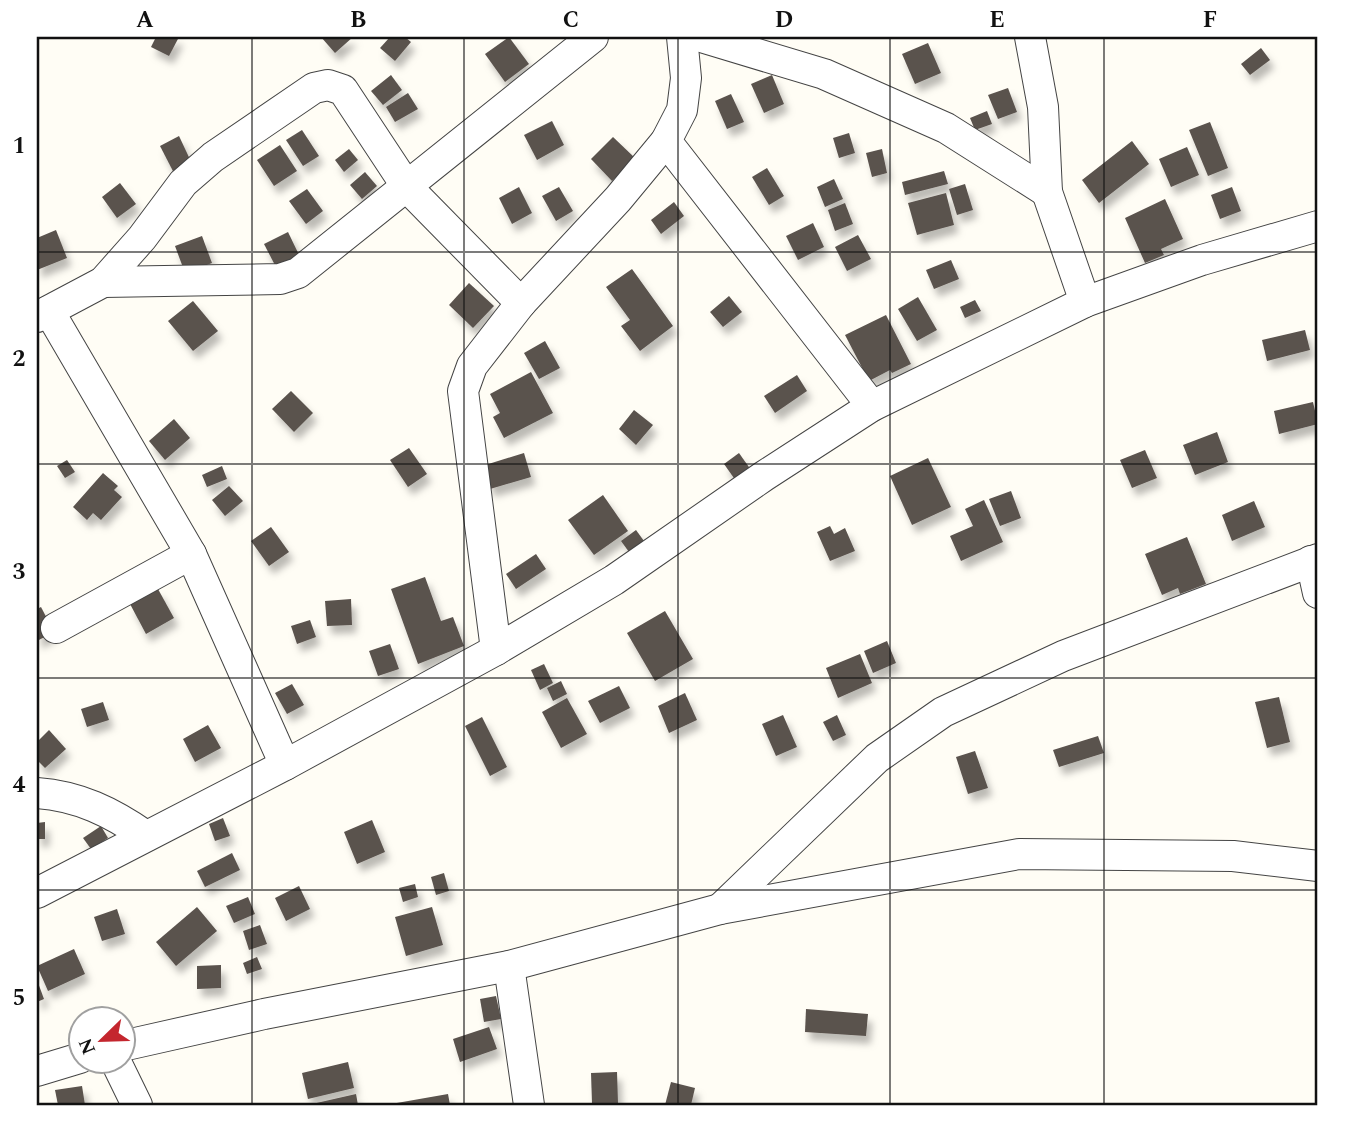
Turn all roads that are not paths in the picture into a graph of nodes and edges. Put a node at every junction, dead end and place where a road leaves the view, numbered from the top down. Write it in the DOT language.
graph roads {
  1 [pos="593,37"];
  2 [pos="682,37"];
  3 [pos="701,37"];
  4 [pos="1030,37"];
  5 [pos="666,141"];
  6 [pos="407,187"];
  7 [pos="1047,192"];
  8 [pos="1318,226"];
  9 [pos="103,282"];
  10 [pos="1085,302"];
  11 [pos="521,303"];
  12 [pos="43,314"];
  13 [pos="872,406"];
  14 [pos="191,554"];
  15 [pos="1314,560"];
  16 [pos="1318,593"];
  17 [pos="56,628"];
  18 [pos="496,650"];
  19 [pos="285,765"];
  20 [pos="37,793"];
  21 [pos="146,836"];
  22 [pos="1318,866"];
  23 [pos="37,893"];
  24 [pos="720,909"];
  25 [pos="509,966"];
  26 [pos="136,1043"];
  27 [pos="66,1062"];
  28 [pos="37,1071"];
  29 [pos="123,1076"];
  30 [pos="137,1105"];
  31 [pos="528,1105"];
  1 -- 6 [label="street"];
  2 -- 5 [label="street"];
  3 -- 7 [label="street"];
  4 -- 7 [label="street"];
  5 -- 11 [label="street"];
  5 -- 13 [label="street"];
  6 -- 9 [label="street"];
  6 -- 9 [label="street"];
  6 -- 11 [label="street"];
  7 -- 10 [label="street"];
  8 -- 10 [label="street"];
  9 -- 12 [label="street"];
  10 -- 13 [label="street"];
  11 -- 18 [label="street"];
  12 -- 14 [label="street"];
  13 -- 18 [label="street"];
  14 -- 17 [label="street"];
  14 -- 19 [label="street"];
  15 -- 16 [label="street"];
  15 -- 24 [label="street"];
  18 -- 19 [label="street"];
  19 -- 21 [label="street"];
  20 -- 21 [label="street"];
  21 -- 23 [label="street"];
  22 -- 24 [label="street"];
  24 -- 25 [label="street"];
  25 -- 26 [label="street"];
  25 -- 31 [label="street"];
  27 -- 28 [label="street"];
  29 -- 30 [label="street"];
}
